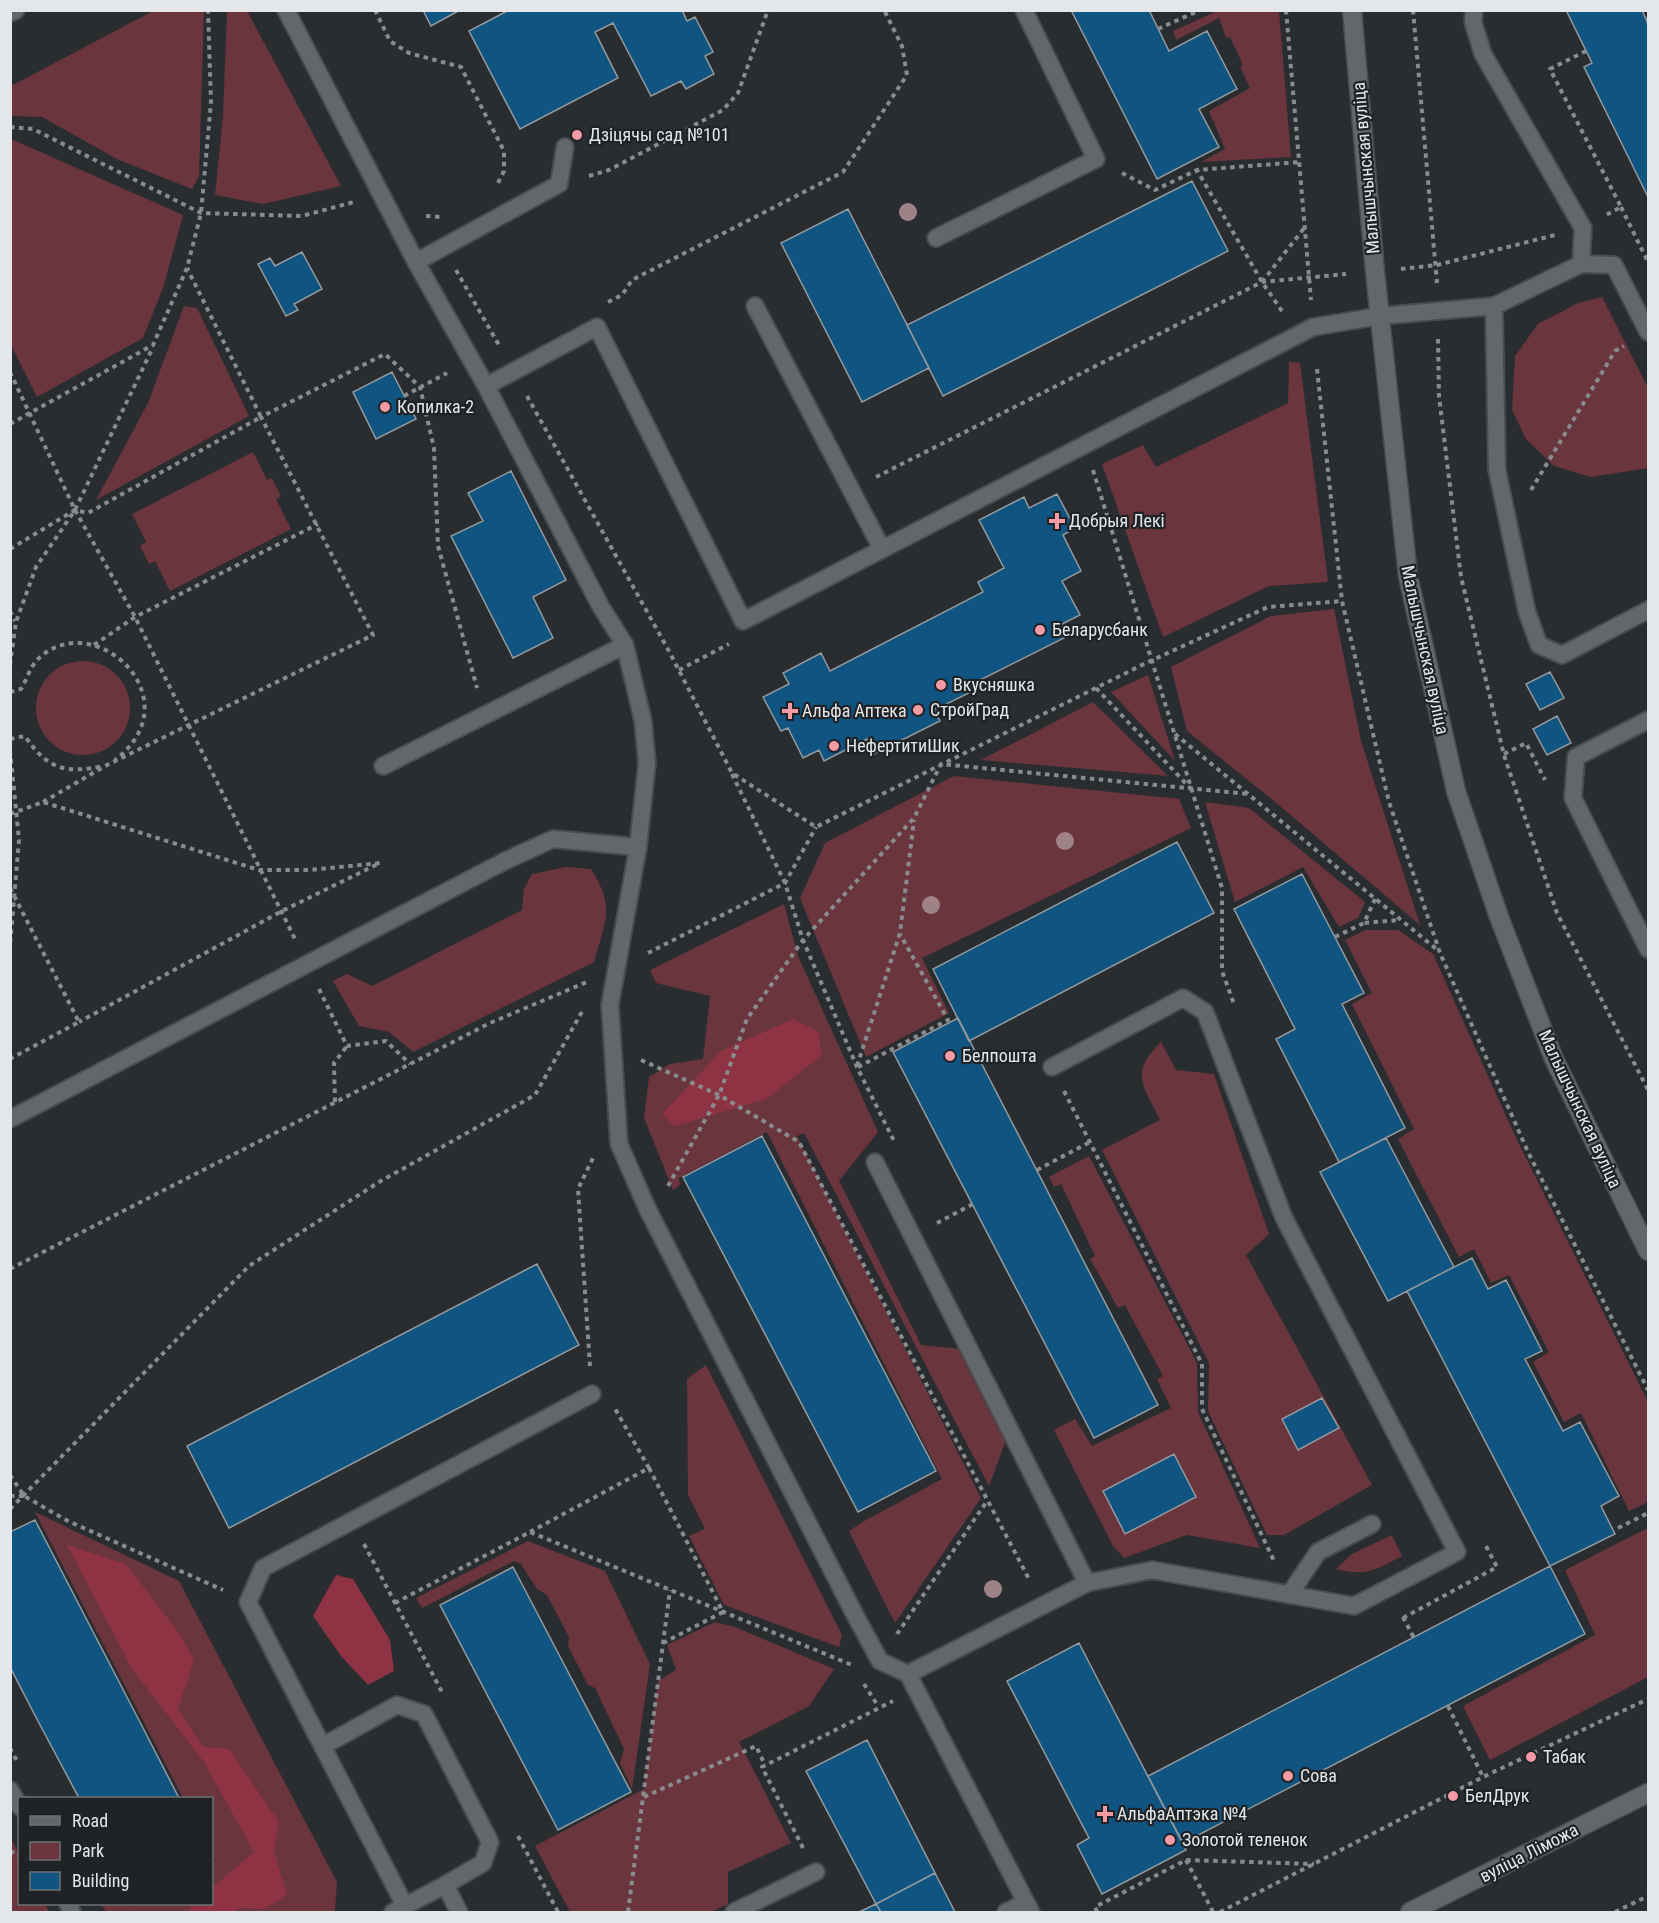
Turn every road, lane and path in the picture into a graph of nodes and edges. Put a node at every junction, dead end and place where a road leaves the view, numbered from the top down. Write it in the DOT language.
graph roads {
  1 [pos="15,10"];
  2 [pos="208,10"];
  3 [pos="286,10"];
  4 [pos="375,10"];
  5 [pos="768,10"];
  6 [pos="884,10"];
  7 [pos="1024,10"];
  8 [pos="1200,10"];
  9 [pos="1286,10"];
  10 [pos="1352,10"];
  11 [pos="1413,10"];
  12 [pos="1474,10"];
  13 [pos="10,13"];
  14 [pos="1158,29"];
  15 [pos="1586,51"];
  16 [pos="10,127"];
  17 [pos="566,147"];
  18 [pos="1300,162"];
  19 [pos="1197,171"];
  20 [pos="1122,173"];
  21 [pos="560,184"];
  22 [pos="493,193"];
  23 [pos="360,201"];
  24 [pos="421,206"];
  25 [pos="1621,207"];
  26 [pos="201,213"];
  27 [pos="426,216"];
  28 [pos="447,217"];
  29 [pos="1305,227"];
  30 [pos="1583,228"];
  31 [pos="936,238"];
  32 [pos="443,248"];
  33 [pos="416,262"];
  34 [pos="1648,262"];
  35 [pos="1581,264"];
  36 [pos="1437,265"];
  37 [pos="187,268"];
  38 [pos="1396,269"];
  39 [pos="1347,274"];
  40 [pos="1310,278"];
  41 [pos="1262,282"];
  42 [pos="1311,303"];
  43 [pos="601,305"];
  44 [pos="755,306"];
  45 [pos="1494,306"];
  46 [pos="1282,311"];
  47 [pos="1438,312"];
  48 [pos="1380,316"];
  49 [pos="1648,332"];
  50 [pos="1633,340"];
  51 [pos="498,344"];
  52 [pos="153,345"];
  53 [pos="508,346"];
  54 [pos="471,360"];
  55 [pos="1317,369"];
  56 [pos="512,370"];
  57 [pos="10,372"];
  58 [pos="486,386"];
  59 [pos="420,387"];
  60 [pos="404,396"];
  61 [pos="32,414"];
  62 [pos="261,417"];
  63 [pos="10,424"];
  64 [pos="1086,446"];
  65 [pos="850,490"];
  66 [pos="75,510"];
  67 [pos="318,524"];
  68 [pos="1509,530"];
  69 [pos="10,549"];
  70 [pos="882,549"];
  71 [pos="1342,601"];
  72 [pos="1648,610"];
  73 [pos="10,611"];
  74 [pos="135,617"];
  75 [pos="16,622"];
  76 [pos="93,645"];
  77 [pos="625,645"];
  78 [pos="1151,661"];
  79 [pos="10,665"];
  80 [pos="1096,688"];
  81 [pos="10,692"];
  82 [pos="485,714"];
  83 [pos="1648,720"];
  84 [pos="187,726"];
  85 [pos="1174,733"];
  86 [pos="10,739"];
  87 [pos="10,750"];
  88 [pos="1504,755"];
  89 [pos="941,764"];
  90 [pos="107,765"];
  91 [pos="384,766"];
  92 [pos="732,773"];
  93 [pos="1548,785"];
  94 [pos="1191,789"];
  95 [pos="1248,794"];
  96 [pos="43,802"];
  97 [pos="18,811"];
  98 [pos="10,814"];
  99 [pos="914,819"];
  100 [pos="816,827"];
  101 [pos="638,847"];
  102 [pos="260,870"];
  103 [pos="784,883"];
  104 [pos="10,888"];
  105 [pos="15,896"];
  106 [pos="1375,899"];
  107 [pos="1222,907"];
  108 [pos="1401,920"];
  109 [pos="1364,922"];
  110 [pos="900,933"];
  111 [pos="1335,937"];
  112 [pos="803,940"];
  113 [pos="10,946"];
  114 [pos="1648,949"];
  115 [pos="1440,953"];
  116 [pos="616,970"];
  117 [pos="583,1009"];
  118 [pos="79,1022"];
  119 [pos="612,1043"];
  120 [pos="347,1046"];
  121 [pos="10,1059"];
  122 [pos="1052,1066"];
  123 [pos="857,1067"];
  124 [pos="1648,1090"];
  125 [pos="719,1095"];
  126 [pos="335,1102"];
  127 [pos="616,1109"];
  128 [pos="10,1119"];
  129 [pos="1090,1142"];
  130 [pos="875,1162"];
  131 [pos="1037,1170"];
  132 [pos="664,1194"];
  133 [pos="973,1204"];
  134 [pos="936,1224"];
  135 [pos="1648,1251"];
  136 [pos="10,1269"];
  137 [pos="594,1372"];
  138 [pos="1648,1390"];
  139 [pos="592,1394"];
  140 [pos="610,1401"];
  141 [pos="649,1468"];
  142 [pos="10,1474"];
  143 [pos="10,1496"];
  144 [pos="24,1496"];
  145 [pos="987,1501"];
  146 [pos="10,1509"];
  147 [pos="1648,1513"];
  148 [pos="1372,1524"];
  149 [pos="1618,1528"];
  150 [pos="530,1532"];
  151 [pos="1087,1583"];
  152 [pos="670,1590"];
  153 [pos="1289,1595"];
  154 [pos="248,1602"];
  155 [pos="395,1604"];
  156 [pos="1042,1606"];
  157 [pos="723,1612"];
  158 [pos="892,1642"];
  159 [pos="663,1643"];
  160 [pos="857,1674"];
  161 [pos="908,1674"];
  162 [pos="862,1682"];
  163 [pos="1648,1699"];
  164 [pos="923,1704"];
  165 [pos="878,1706"];
  166 [pos="1448,1706"];
  167 [pos="322,1746"];
  168 [pos="765,1765"];
  169 [pos="1483,1777"];
  170 [pos="10,1790"];
  171 [pos="1648,1793"];
  172 [pos="644,1797"];
  173 [pos="18,1804"];
  174 [pos="1186,1860"];
  175 [pos="1314,1864"];
  176 [pos="816,1872"];
  177 [pos="445,1885"];
  178 [pos="1648,1896"];
  179 [pos="1028,1908"];
  180 [pos="399,1909"];
  181 [pos="459,1912"];
  182 [pos="628,1912"];
  183 [pos="734,1912"];
  184 [pos="1006,1912"];
  185 [pos="1097,1912"];
  186 [pos="1213,1912"];
  187 [pos="1220,1912"];
  188 [pos="1410,1912"];
  189 [pos="1615,1912"];
  1 -- 13 [label="lane"];
  2 -- 26 [label="path"];
  3 -- 33 [label="lane"];
  4 -- 22 [label="path"];
  5 -- 21 [label="path"];
  6 -- 43 [label="path"];
  7 -- 31 [label="lane"];
  8 -- 14 [label="path"];
  9 -- 18 [label="path"];
  10 -- 48 [label="street, Малышчынская вуліца"];
  11 -- 36 [label="path"];
  12 -- 30 [label="lane"];
  15 -- 25 [label="path"];
  16 -- 26 [label="path"];
  17 -- 21 [label="lane"];
  18 -- 19 [label="path"];
  18 -- 29 [label="path"];
  19 -- 20 [label="path"];
  19 -- 41 [label="path"];
  21 -- 32 [label="lane"];
  23 -- 26 [label="path"];
  24 -- 27 [label="path"];
  25 -- 30 [label="path"];
  25 -- 34 [label="path"];
  26 -- 37 [label="path"];
  27 -- 28 [label="path"];
  27 -- 32 [label="path"];
  29 -- 40 [label="path"];
  29 -- 41 [label="path"];
  30 -- 35 [label="lane"];
  30 -- 36 [label="path"];
  32 -- 33 [label="lane"];
  32 -- 51 [label="path"];
  33 -- 54 [label="lane"];
  35 -- 45 [label="lane"];
  35 -- 49 [label="lane"];
  36 -- 38 [label="path"];
  36 -- 47 [label="path"];
  37 -- 52 [label="path"];
  37 -- 62 [label="path"];
  39 -- 40 [label="path"];
  40 -- 41 [label="path"];
  40 -- 42 [label="path"];
  41 -- 46 [label="path"];
  41 -- 65 [label="path"];
  44 -- 65 [label="lane"];
  45 -- 47 [label="lane"];
  45 -- 68 [label="lane"];
  47 -- 48 [label="lane"];
  47 -- 88 [label="path"];
  48 -- 64 [label="lane"];
  48 -- 135 [label="street, Малышчынская вуліца"];
  50 -- 68 [label="path"];
  51 -- 53 [label="path"];
  51 -- 56 [label="path"];
  52 -- 61 [label="path"];
  52 -- 66 [label="path"];
  54 -- 58 [label="lane"];
  54 -- 59 [label="path"];
  55 -- 71 [label="path"];
  56 -- 58 [label="lane"];
  56 -- 70 [label="lane"];
  56 -- 92 [label="path"];
  57 -- 61 [label="path"];
  58 -- 77 [label="lane"];
  59 -- 60 [label="path"];
  59 -- 62 [label="path"];
  59 -- 82 [label="path"];
  61 -- 63 [label="path"];
  61 -- 66 [label="path"];
  62 -- 66 [label="path"];
  62 -- 67 [label="path"];
  64 -- 70 [label="lane"];
  64 -- 78 [label="path"];
  65 -- 70 [label="lane"];
  66 -- 69 [label="path"];
  66 -- 74 [label="path"];
  66 -- 75 [label="path"];
  67 -- 74 [label="path"];
  67 -- 84 [label="path"];
  68 -- 72 [label="lane"];
  71 -- 78 [label="path"];
  71 -- 115 [label="path"];
  73 -- 75 [label="path"];
  74 -- 76 [label="path"];
  74 -- 84 [label="path"];
  75 -- 79 [label="path"];
  76 -- 81 [label="path"];
  76 -- 90 [label="path"];
  77 -- 82 [label="lane"];
  77 -- 101 [label="lane"];
  78 -- 80 [label="path"];
  78 -- 85 [label="path"];
  80 -- 89 [label="path"];
  80 -- 94 [label="path"];
  82 -- 91 [label="lane"];
  83 -- 114 [label="lane"];
  84 -- 90 [label="path"];
  84 -- 102 [label="path"];
  85 -- 94 [label="path"];
  85 -- 95 [label="path"];
  86 -- 90 [label="path"];
  87 -- 97 [label="path"];
  88 -- 93 [label="path"];
  88 -- 124 [label="path"];
  89 -- 94 [label="path"];
  89 -- 99 [label="path"];
  89 -- 100 [label="path"];
  90 -- 96 [label="path"];
  92 -- 100 [label="path"];
  92 -- 103 [label="path"];
  94 -- 95 [label="path"];
  94 -- 107 [label="path"];
  95 -- 106 [label="path"];
  96 -- 97 [label="path"];
  96 -- 102 [label="path"];
  97 -- 98 [label="path"];
  97 -- 105 [label="path"];
  99 -- 110 [label="path"];
  99 -- 112 [label="path"];
  100 -- 103 [label="path"];
  101 -- 116 [label="lane"];
  101 -- 128 [label="lane"];
  102 -- 118 [label="path"];
  103 -- 112 [label="path"];
  103 -- 116 [label="path"];
  104 -- 105 [label="path"];
  105 -- 113 [label="path"];
  105 -- 118 [label="path"];
  106 -- 108 [label="path"];
  106 -- 109 [label="path"];
  108 -- 109 [label="path"];
  108 -- 115 [label="path"];
  109 -- 111 [label="path"];
  110 -- 123 [label="path"];
  110 -- 123 [label="path"];
  112 -- 123 [label="path"];
  112 -- 125 [label="path"];
  115 -- 138 [label="path"];
  116 -- 119 [label="lane"];
  116 -- 126 [label="path"];
  117 -- 144 [label="path"];
  118 -- 121 [label="path"];
  119 -- 125 [label="path"];
  119 -- 127 [label="lane"];
  120 -- 126 [label="path"];
  122 -- 129 [label="path"];
  122 -- 153 [label="lane"];
  125 -- 132 [label="path"];
  125 -- 145 [label="path"];
  126 -- 136 [label="path"];
  127 -- 137 [label="path"];
  127 -- 161 [label="lane"];
  129 -- 131 [label="path"];
  129 -- 153 [label="path"];
  130 -- 151 [label="lane"];
  133 -- 134 [label="path"];
  139 -- 154 [label="lane"];
  140 -- 141 [label="path"];
  141 -- 150 [label="path"];
  141 -- 157 [label="path"];
  142 -- 144 [label="path"];
  143 -- 144 [label="path"];
  144 -- 146 [label="path"];
  144 -- 154 [label="path"];
  145 -- 156 [label="path"];
  145 -- 158 [label="path"];
  147 -- 149 [label="path"];
  148 -- 153 [label="lane"];
  150 -- 152 [label="path"];
  150 -- 155 [label="path"];
  151 -- 153 [label="lane"];
  151 -- 156 [label="lane"];
  152 -- 157 [label="path"];
  152 -- 159 [label="path"];
  154 -- 167 [label="lane"];
  156 -- 161 [label="lane"];
  157 -- 159 [label="path"];
  157 -- 160 [label="path"];
  159 -- 172 [label="path"];
  161 -- 164 [label="lane"];
  162 -- 165 [label="path"];
  163 -- 169 [label="path"];
  164 -- 165 [label="path"];
  164 -- 179 [label="lane"];
  165 -- 168 [label="path"];
  166 -- 169 [label="path"];
  167 -- 177 [label="lane"];
  167 -- 180 [label="lane"];
  168 -- 172 [label="path"];
  168 -- 176 [label="path"];
  169 -- 175 [label="path"];
  170 -- 173 [label="lane"];
  171 -- 188 [label="street, вуліца Ліможа"];
  172 -- 182 [label="path"];
  174 -- 175 [label="path"];
  174 -- 185 [label="path"];
  174 -- 186 [label="path"];
  175 -- 187 [label="path"];
  176 -- 183 [label="lane"];
  177 -- 180 [label="lane"];
  177 -- 181 [label="lane"];
  178 -- 189 [label="path"];
  179 -- 184 [label="lane"];
}
